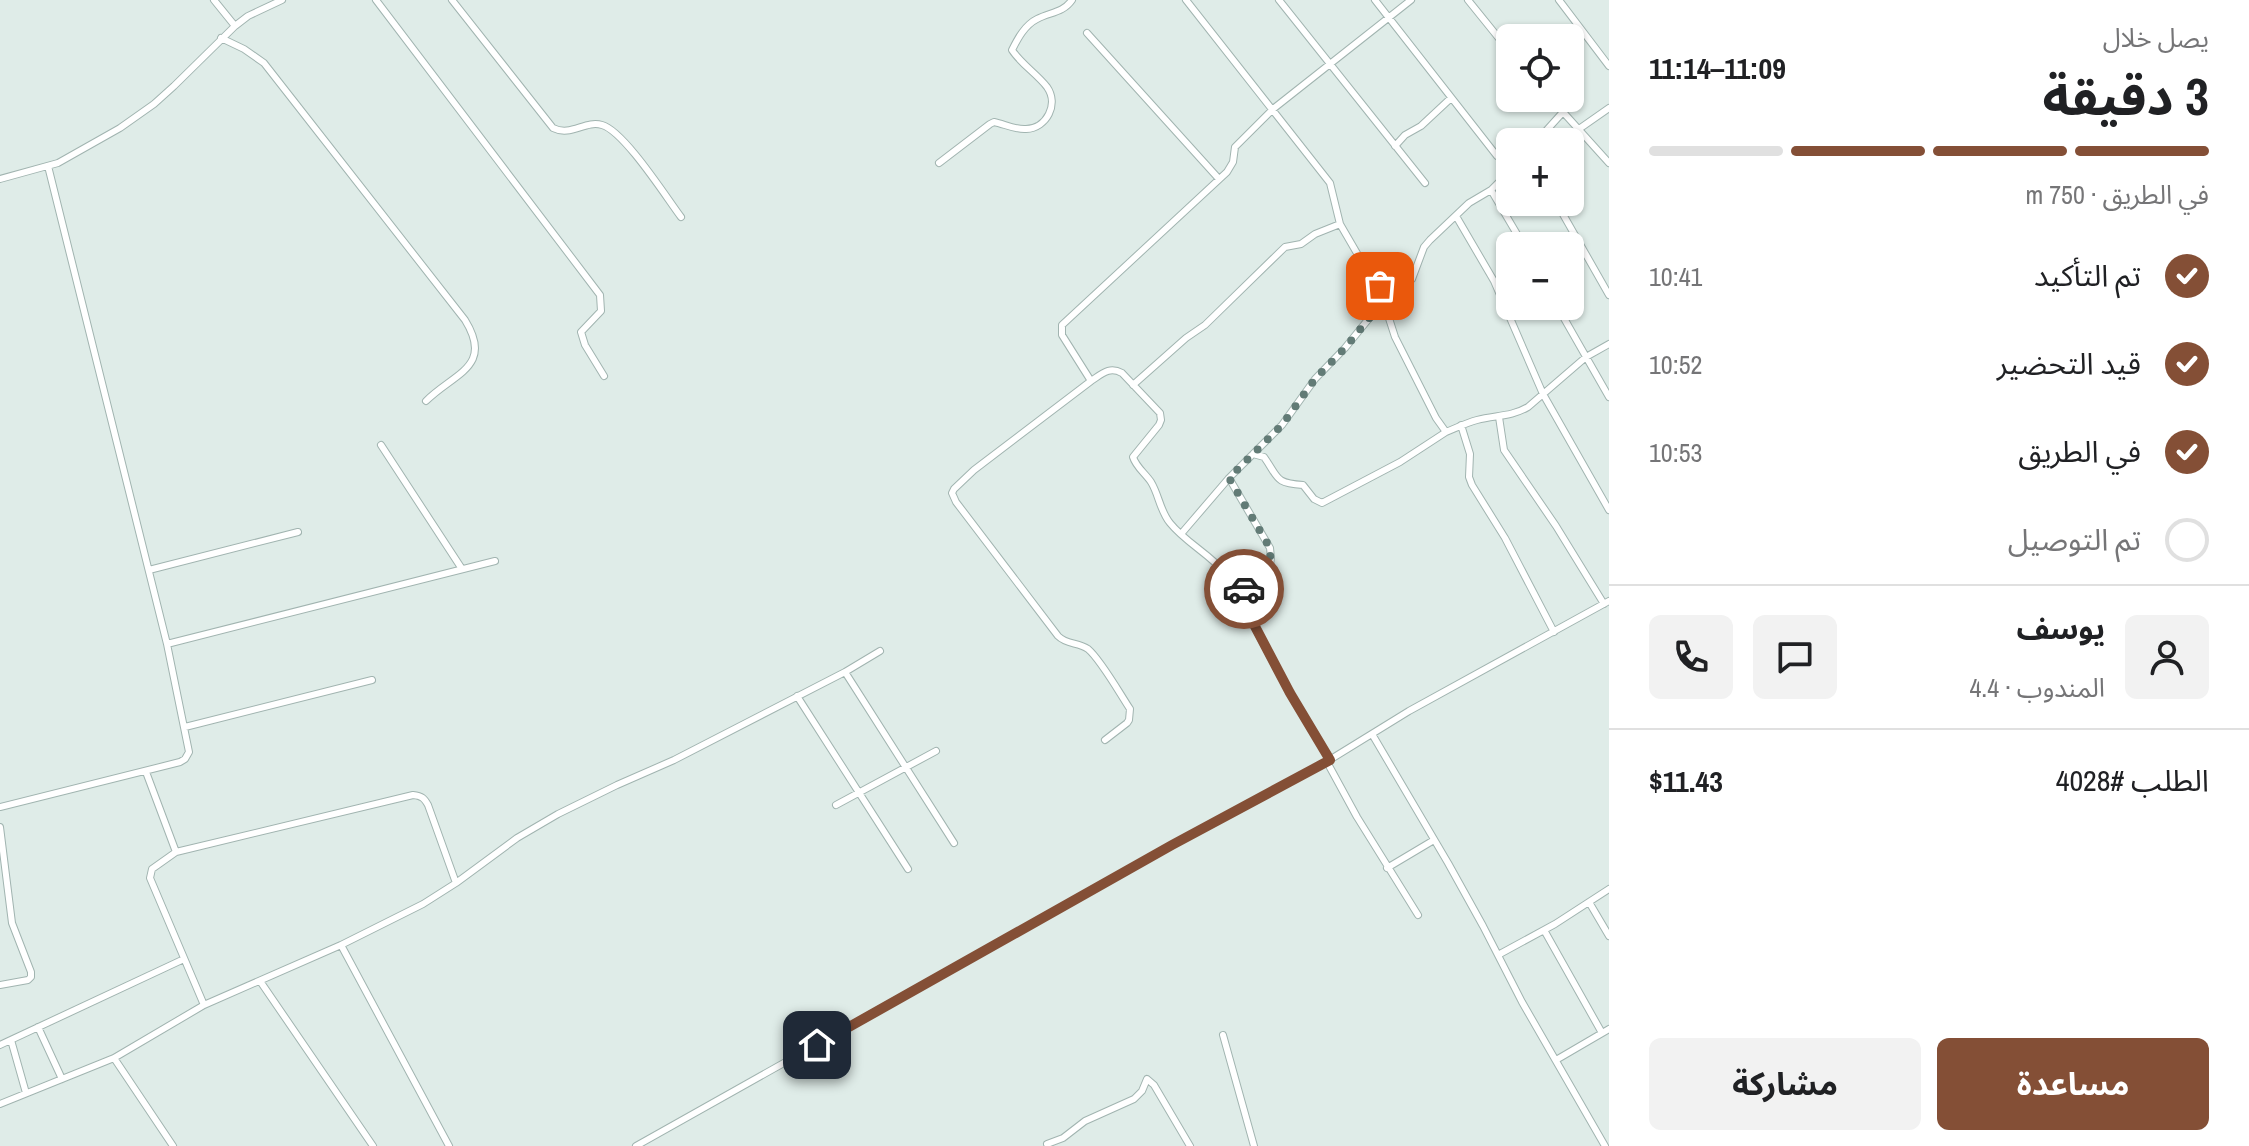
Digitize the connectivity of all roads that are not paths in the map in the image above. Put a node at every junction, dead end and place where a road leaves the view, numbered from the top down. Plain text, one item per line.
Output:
1 (214, 0) edge
2 (282, 0) edge
3 (376, 0) edge
4 (452, 0) edge
5 (1072, 0) edge
6 (1186, 0) edge
7 (1279, 0) edge
8 (1375, 0) edge
9 (1411, 0) edge
10 (1468, 0) edge
11 (1559, 0) edge
12 (1388, 17) junction
13 (235, 26) junction
14 (1087, 33) dead end
15 (1496, 35) edge
16 (221, 38) junction
17 (1329, 63) junction
18 (1609, 66) edge
19 (1451, 98) junction
20 (1609, 108) edge
21 (1273, 109) junction
22 (1563, 112) joint
23 (1549, 128) edge
24 (1578, 128) edge
25 (1580, 128) edge
26 (1584, 135) edge
27 (1395, 146) junction
28 (1496, 155) edge
29 (939, 163) dead end
30 (1609, 163) edge
31 (48, 166) junction
32 (0, 179) edge
33 (1219, 179) junction
34 (1425, 183) dead end
35 (1496, 185) edge
36 (1491, 190) junction
37 (1456, 216) junction
38 (1564, 216) edge
39 (681, 217) dead end
40 (1340, 224) junction
41 (1516, 232) edge
42 (1609, 295) edge
43 (1384, 300) junction
44 (1565, 320) edge
45 (1609, 344) edge
46 (1586, 357) junction
47 (604, 376) dead end
48 (1091, 381) junction
49 (1133, 385) junction
50 (1543, 394) junction
51 (1609, 397) edge
52 (426, 401) dead end
53 (1499, 417) junction
54 (1461, 425) junction
55 (1446, 432) junction
56 (381, 445) dead end
57 (1253, 454) junction
58 (1229, 478) junction
59 (1609, 510) edge
60 (298, 532) dead end
61 (1181, 534) junction
62 (495, 561) dead end
63 (462, 569) junction
64 (149, 570) junction
65 (1238, 594) junction
66 (1606, 602) edge
67 (1554, 632) junction
68 (167, 644) junction
69 (880, 651) dead end
70 (845, 672) junction
71 (372, 680) dead end
72 (797, 696) junction
73 (185, 727) junction
74 (1372, 734) junction
75 (1105, 740) dead end
76 (936, 751) dead end
77 (1328, 761) junction
78 (906, 767) junction
79 (146, 772) junction
80 (859, 793) junction
81 (836, 805) dead end
82 (0, 807) edge
83 (0, 827) edge
84 (1434, 840) junction
85 (954, 843) dead end
86 (176, 852) junction
87 (1387, 868) junction
88 (908, 869) dead end
89 (456, 883) junction
90 (1609, 889) edge
91 (1589, 902) junction
92 (1418, 915) dead end
93 (1544, 930) junction
94 (1609, 936) edge
95 (341, 945) junction
96 (1498, 955) junction
97 (184, 959) junction
98 (260, 981) junction
99 (0, 985) edge
100 (204, 1005) junction
101 (38, 1027) junction
102 (1606, 1031) edge
103 (1223, 1035) dead end
104 (11, 1040) junction
105 (0, 1045) edge
106 (114, 1058) junction
107 (1556, 1060) junction
108 (62, 1079) junction
109 (26, 1093) junction
110 (0, 1104) edge
111 (1047, 1144) edge
112 (173, 1146) edge
113 (373, 1146) edge
114 (449, 1146) edge
115 (636, 1146) edge
116 (1190, 1146) edge
117 (1254, 1146) edge
118 (1605, 1146) edge

1 - 13 street
2 - 13 street
3 - 47 street
4 - 39 street
5 - 29 street
6 - 21 street
7 - 17 street
8 - 12 street
9 - 12 street
10 - 15 street
11 - 18 street
12 - 17 street
12 - 19 street
13 - 16 street
14 - 33 street
16 - 31 street
16 - 52 street
17 - 21 street
17 - 27 street
19 - 27 street
19 - 28 street
20 - 25 street
21 - 33 street
21 - 40 street
22 - 23 street
22 - 24 street
26 - 30 street
27 - 34 street
31 - 32 street
31 - 64 street
33 - 48 street
35 - 36 street
36 - 37 street
36 - 41 street
37 - 43 street
37 - 50 street
38 - 42 street
40 - 43 street
40 - 49 street
43 - 55 street
43 - 57 street
44 - 46 street
45 - 46 street
46 - 50 street
46 - 51 street
48 - 49 street
48 - 75 street
49 - 61 street
50 - 53 street
50 - 59 street
53 - 54 street
53 - 66 street
54 - 55 street
54 - 67 street
55 - 57 street
56 - 63 street
57 - 58 street
58 - 61 street
58 - 65 street
60 - 64 street
61 - 65 street
62 - 63 street
63 - 68 street
64 - 68 street
65 - 77 street
66 - 67 street
67 - 74 street
68 - 73 street
69 - 70 street
70 - 72 street
70 - 78 street
71 - 73 street
72 - 80 street
72 - 89 street
73 - 79 street
74 - 77 street
74 - 84 street
76 - 78 street
77 - 87 street
77 - 115 street
78 - 80 street
78 - 85 street
79 - 82 street
79 - 86 street
80 - 81 street
80 - 88 street
83 - 99 street
84 - 87 street
84 - 96 street
86 - 89 street
86 - 97 street
87 - 92 street
89 - 95 street
90 - 91 street
91 - 93 street
91 - 94 street
93 - 96 street
93 - 102 street
95 - 98 street
95 - 114 street
96 - 107 street
97 - 100 street
97 - 101 street
98 - 100 street
98 - 113 street
100 - 106 street
101 - 104 street
101 - 108 street
102 - 107 street
103 - 117 street
104 - 105 street
104 - 109 street
106 - 108 street
106 - 112 street
107 - 118 street
108 - 109 street
109 - 110 street
111 - 116 street

